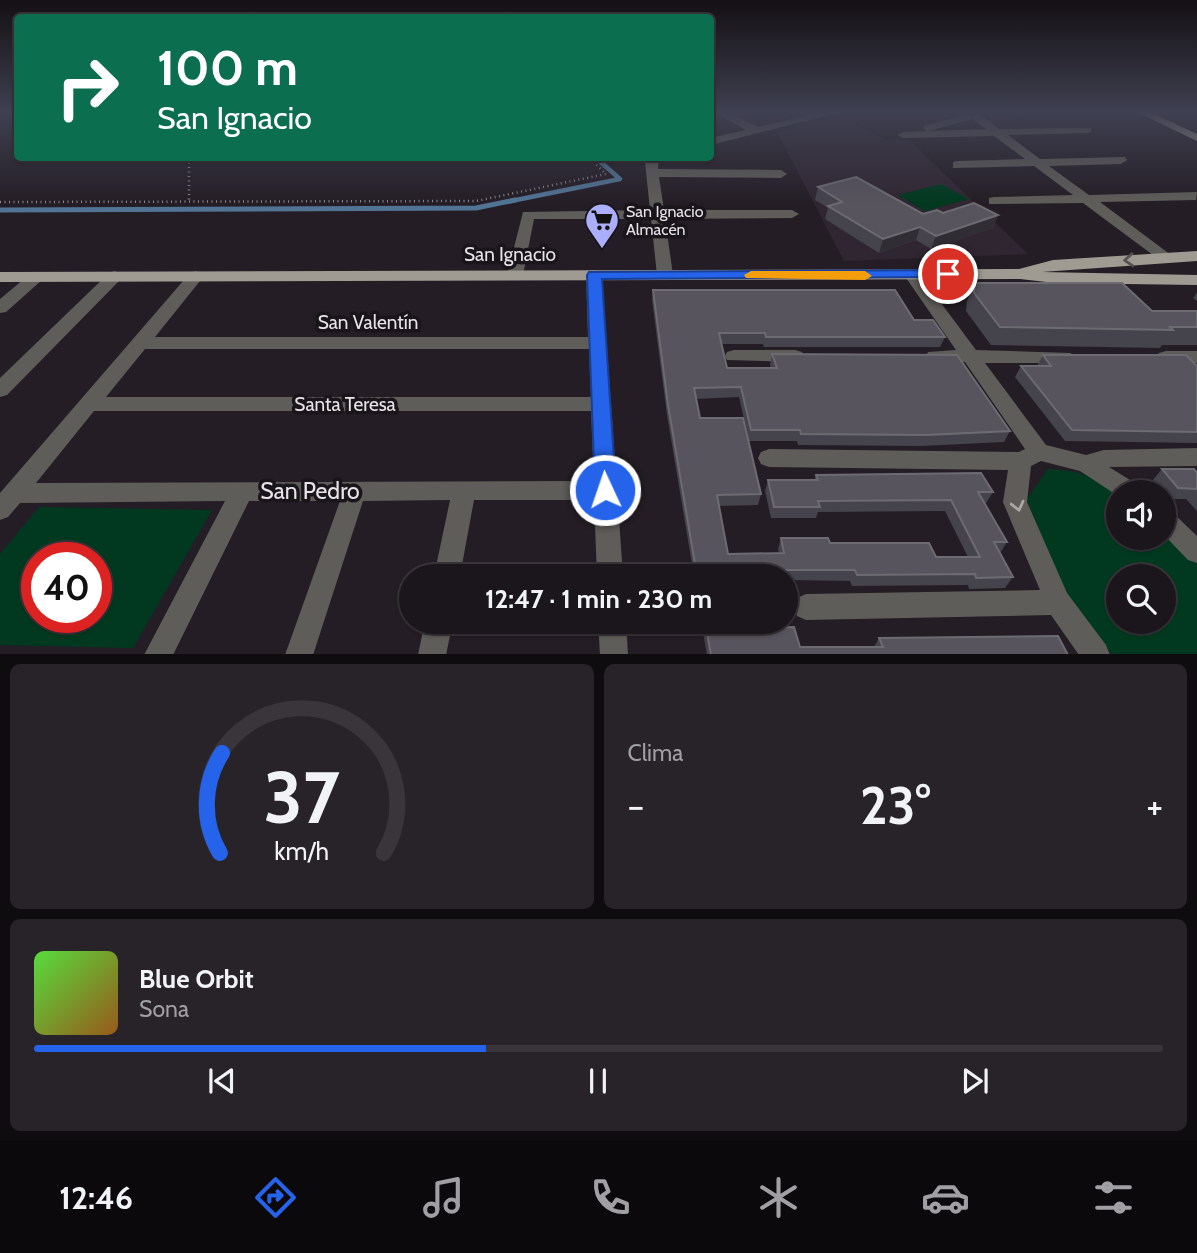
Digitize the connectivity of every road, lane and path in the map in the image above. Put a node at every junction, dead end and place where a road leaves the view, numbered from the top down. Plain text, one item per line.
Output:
1 (1012, 143) edge
2 (1121, 160) dead end
3 (189, 161) edge
4 (592, 161) edge
5 (649, 162) edge
6 (1038, 162) junction
7 (957, 164) dead end
8 (781, 174) dead end
9 (1196, 196) edge
10 (1087, 199) junction
11 (994, 201) dead end
12 (0, 202) edge
13 (190, 202) junction
14 (657, 214) junction
15 (792, 214) dead end
16 (1197, 256) edge
17 (1166, 258) junction
18 (1020, 274) junction
19 (515, 275) junction
20 (594, 275) junction
21 (665, 275) junction
22 (912, 275) junction
23 (115, 276) junction
24 (196, 276) junction
25 (0, 277) edge
26 (37, 277) junction
27 (1197, 280) edge
28 (0, 308) edge
29 (140, 343) junction
30 (597, 343) junction
31 (734, 356) dead end
32 (817, 356) edge
33 (915, 356) edge
34 (971, 356) junction
35 (1077, 357) edge
36 (1144, 357) edge
37 (1197, 357) edge
38 (0, 390) edge
39 (89, 404) junction
40 (601, 404) junction
41 (1031, 456) junction
42 (1197, 457) edge
43 (769, 458) dead end
44 (1086, 464) junction
45 (1111, 480) edge
46 (605, 490) junction
47 (355, 491) junction
48 (464, 491) junction
49 (242, 492) junction
50 (7, 501) edge
51 (1176, 531) edge
52 (1197, 552) edge
53 (449, 564) edge
54 (609, 564) edge
55 (1058, 602) junction
56 (806, 607) dead end
57 (436, 634) edge
58 (613, 634) edge
59 (158, 654) edge
60 (299, 654) edge
61 (432, 654) edge
62 (614, 654) edge
63 (1096, 654) edge

1 - 6 street
2 - 6 street
3 - 13 path
4 - 13 path
5 - 8 street
5 - 14 street
6 - 7 street
6 - 10 street
9 - 10 street
10 - 11 street
10 - 17 street
12 - 13 path
14 - 15 street
14 - 19 street
14 - 21 street
16 - 17 main road
17 -> 18 main road
18 - 22 main road, San Ignacio
18 - 27 main road
19 - 20 main road, San Ignacio
19 - 24 main road, San Ignacio
20 - 21 main road, San Ignacio
20 - 30 street
21 - 22 main road, San Ignacio
22 - 34 street
23 - 24 main road, San Ignacio
23 - 26 main road, San Ignacio
23 - 38 street
24 - 29 street
25 - 26 main road, San Ignacio
26 - 28 street
29 - 30 street, San Valentín
29 - 39 street
30 - 40 street
31 - 32 street
33 - 34 street
34 - 35 street
34 - 41 street
36 - 37 street
39 - 40 street, Santa Teresa
39 - 50 street
40 - 46 street
41 - 43 street
41 - 44 street
41 -> 55 street
42 - 44 street
44 - 45 street
46 - 48 street, San Pedro
46 - 54 street
47 - 48 street, San Pedro
47 - 49 street, San Pedro
47 - 60 street
48 - 53 street
49 - 50 street, San Pedro
49 - 59 street
51 - 52 street
55 - 56 street
55 - 63 street
57 - 61 street
58 - 62 street

